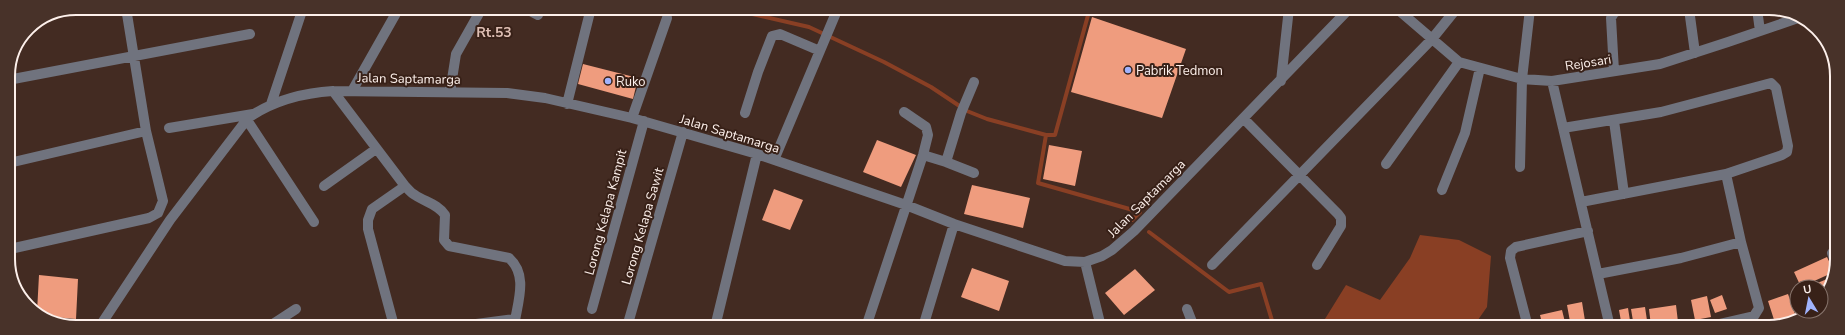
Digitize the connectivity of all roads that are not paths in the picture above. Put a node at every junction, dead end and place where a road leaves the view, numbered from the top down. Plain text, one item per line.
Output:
1 (127, 15) edge
2 (301, 15) edge
3 (395, 15) edge
4 (478, 15) edge
5 (589, 15) edge
6 (835, 15) edge
7 (1289, 15) edge
8 (1343, 15) edge
9 (1404, 15) edge
10 (1451, 15) edge
11 (1529, 15) edge
12 (1613, 15) edge
13 (1690, 15) edge
14 (1758, 15) edge
15 (667, 18) dead end
16 (1793, 20) edge
17 (1760, 31) junction
18 (250, 34) dead end
19 (1432, 39) junction
20 (822, 46) junction
21 (1695, 53) junction
22 (133, 56) junction
23 (1459, 62) junction
24 (1480, 68) junction
25 (1614, 71) junction
26 (15, 79) edge
27 (1522, 79) junction
28 (1281, 81) junction
29 (974, 82) dead end
30 (1552, 82) junction
31 (333, 91) junction
32 (352, 91) junction
33 (450, 92) junction
34 (271, 104) junction
35 (567, 104) junction
36 (904, 112) dead end
37 (745, 113) dead end
38 (250, 117) junction
39 (632, 118) junction
40 (1244, 119) junction
41 (644, 121) junction
42 (1614, 121) junction
43 (169, 128) dead end
44 (1563, 128) junction
45 (146, 131) junction
46 (683, 132) junction
47 (376, 149) junction
48 (757, 154) junction
49 (923, 155) junction
50 (774, 160) junction
51 (946, 162) junction
52 (15, 163) edge
53 (1386, 164) dead end
54 (1520, 167) dead end
55 (974, 173) dead end
56 (1726, 174) junction
57 (1300, 175) junction
58 (324, 186) dead end
59 (405, 186) junction
60 (1442, 190) dead end
61 (1624, 194) junction
62 (1581, 202) junction
63 (906, 205) junction
64 (314, 222) dead end
65 (954, 224) junction
66 (1588, 231) junction
67 (1741, 242) junction
68 (15, 248) edge
69 (1085, 262) junction
70 (1212, 265) dead end
71 (1317, 265) dead end
72 (1598, 274) junction
73 (296, 309) dead end
74 (592, 309) dead end
75 (1187, 309) dead end
76 (104, 320) edge
77 (279, 320) edge
78 (392, 320) edge
79 (515, 320) edge
80 (629, 320) edge
81 (717, 320) edge
82 (868, 320) edge
83 (925, 320) edge
84 (1099, 320) edge
85 (1191, 320) edge
86 (1526, 320) edge
87 (1608, 320) edge
88 (1737, 320) edge

1 - 22 street
2 - 34 street
3 - 32 street
4 - 33 street
5 - 35 street
6 - 20 street
7 - 28 street
8 - 28 street, Jalan Saptamarga
9 - 19 street, Rejosari
10 - 19 street
11 - 27 street
12 - 25 street
13 - 21 street
14 - 17 street
15 - 39 street
16 - 17 street, Rejosari
17 - 21 street, Rejosari
18 - 22 street
19 - 23 street, Rejosari
19 - 57 street
20 - 37 street
20 - 50 street
21 - 25 street, Rejosari
22 - 26 street
22 - 45 street
23 - 24 street, Rejosari
23 - 53 street
24 - 27 street, Rejosari
24 - 60 street
25 - 30 street, Rejosari
27 - 30 street, Rejosari
27 - 54 street
28 - 40 street, Jalan Saptamarga
29 - 51 street
30 - 44 street
31 - 32 street, Jalan Saptamarga
31 - 34 street, Jalan Saptamarga
31 - 47 street
32 - 33 street, Jalan Saptamarga
33 - 35 street, Jalan Saptamarga
34 - 38 street, Jalan Saptamarga
35 - 39 street, Jalan Saptamarga
36 - 49 street
38 - 43 street
38 - 64 street
38 - 76 street, Jalan Saptamarga
39 - 41 street, Jalan Saptamarga
40 - 57 street
40 - 69 street, Jalan Saptamarga
41 - 46 street, Jalan Saptamarga
41 - 74 street, Lorong Kelapa Kampit
42 - 44 street
42 - 56 street
42 - 61 street
44 - 62 street
45 - 52 street
45 - 68 street
46 - 48 street, Jalan Saptamarga
46 - 80 street, Lorong Kelapa Sawit
47 - 58 street
47 - 59 street
48 - 50 street, Jalan Saptamarga
48 - 81 street
49 - 51 street
49 - 63 street
50 - 63 street, Jalan Saptamarga
51 - 55 street
56 - 61 street
56 - 67 street
57 - 70 street
57 - 71 street
59 - 78 street
59 - 79 street
61 - 62 street
62 - 66 street
63 - 65 street, Jalan Saptamarga
63 - 82 street
65 - 69 street, Jalan Saptamarga
65 - 83 street
66 - 72 street
66 - 86 street
67 - 72 street
67 - 88 street
69 - 84 street
72 - 87 street
73 - 77 street
75 - 85 street

